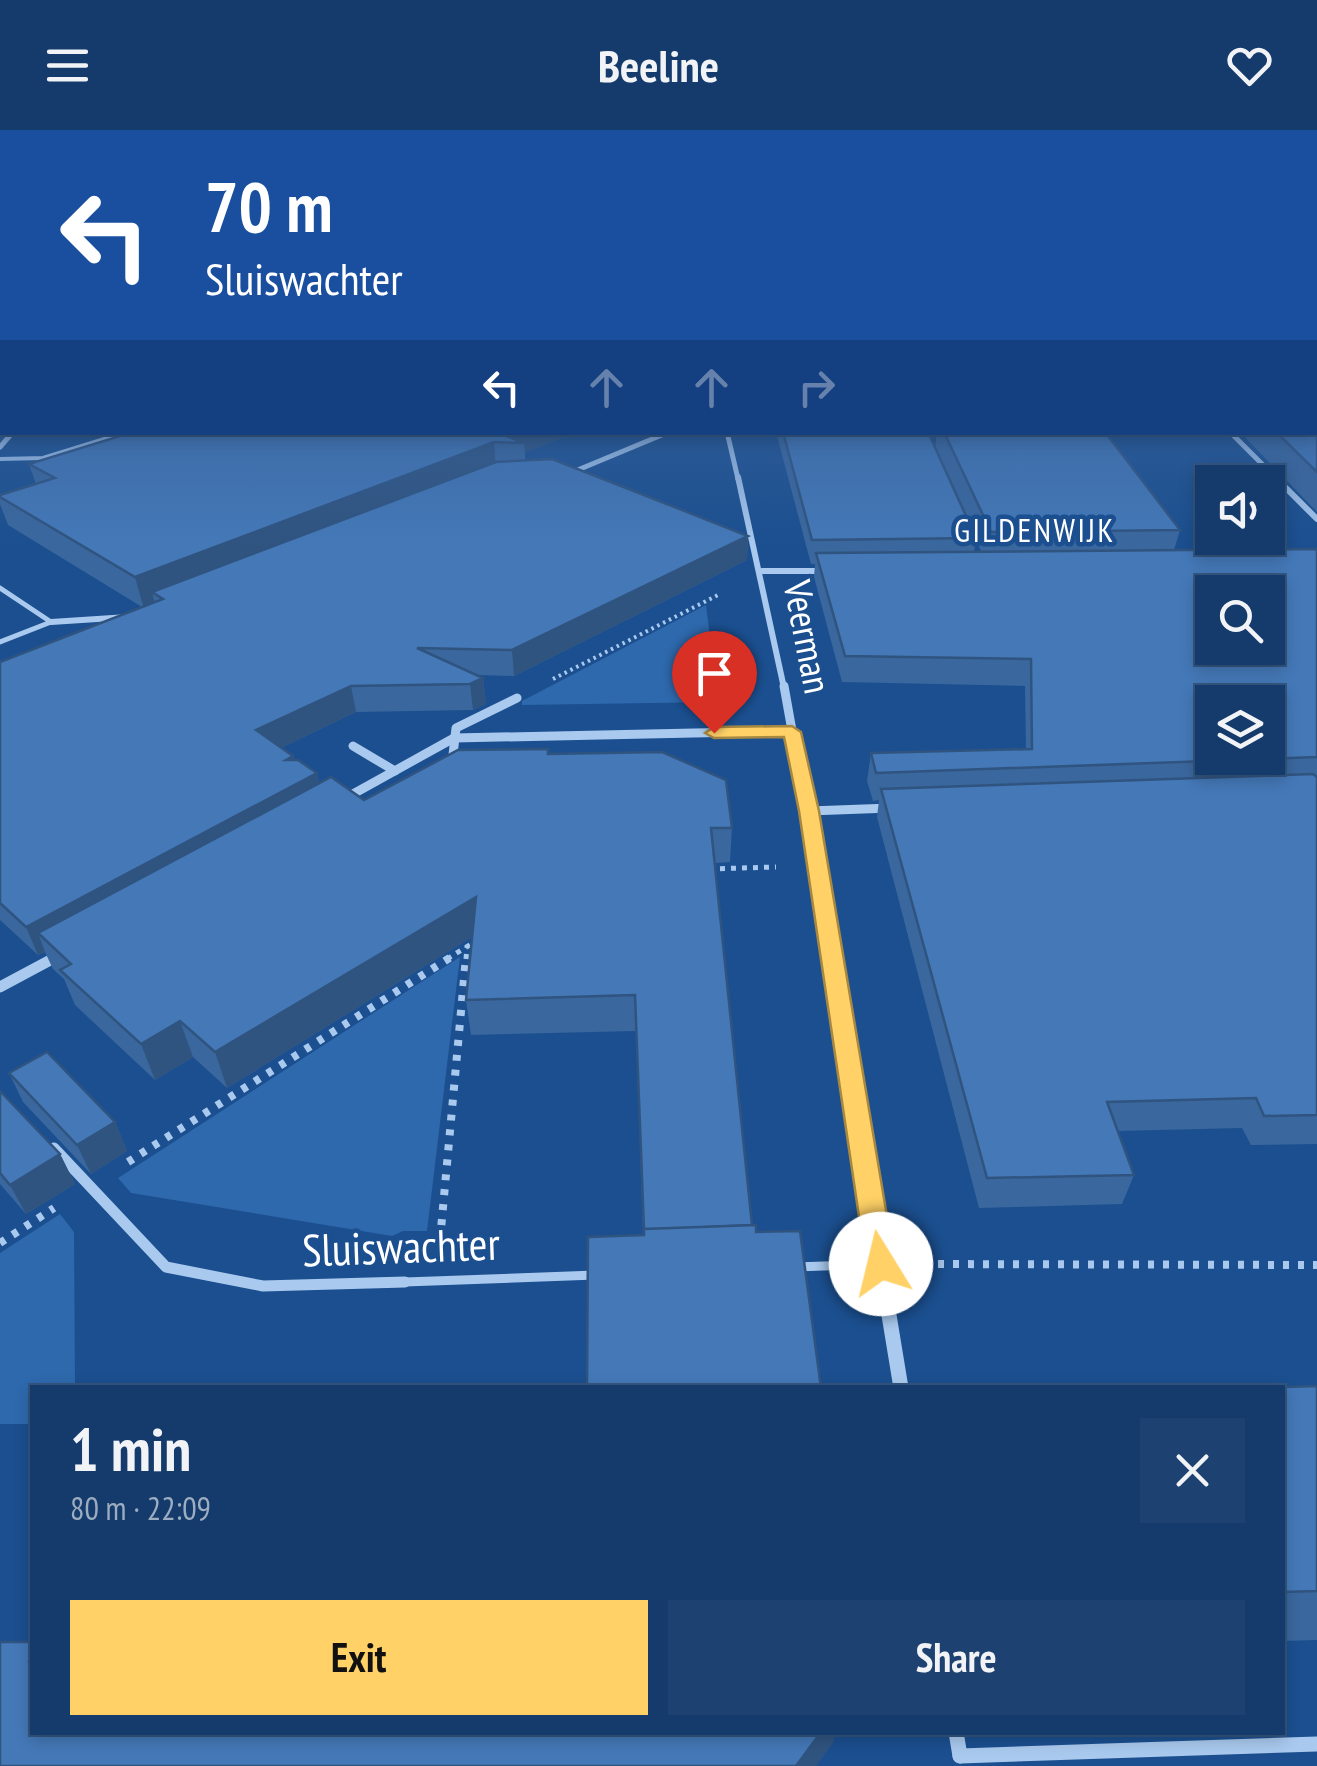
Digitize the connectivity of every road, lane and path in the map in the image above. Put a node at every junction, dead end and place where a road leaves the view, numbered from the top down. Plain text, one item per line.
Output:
1 (117, 435) edge
2 (662, 435) edge
3 (728, 435) edge
4 (1233, 435) edge
5 (0, 459) edge
6 (565, 475) edge
7 (1317, 518) edge
8 (842, 570) edge
9 (762, 571) junction
10 (0, 588) edge
11 (144, 616) edge
12 (51, 622) junction
13 (0, 642) edge
14 (517, 698) joint
15 (792, 732) junction
16 (454, 738) junction
17 (352, 746) dead end
18 (453, 755) junction
19 (423, 757) junction
20 (464, 766) edge
21 (395, 771) junction
22 (326, 808) edge
23 (908, 808) edge
24 (809, 811) junction
25 (818, 866) junction
26 (694, 869) edge
27 (484, 936) edge
28 (467, 946) junction
29 (69, 950) edge
30 (0, 987) edge
31 (38, 1132) edge
32 (90, 1186) junction
33 (0, 1242) edge
34 (881, 1264) junction
35 (1317, 1265) edge
36 (784, 1268) edge
37 (610, 1275) edge
38 (405, 1282) joint
39 (436, 1282) junction
40 (900, 1385) edge
41 (956, 1735) edge
42 (1317, 1744) edge
43 (956, 1761) edge

1 - 5 lane
2 - 6 street
3 - 9 street, Veerman
4 - 7 street
8 - 9 street
9 - 14 path
9 - 15 street, Veerman
10 - 12 lane
11 - 12 street
12 - 13 lane
14 - 16 street
15 - 16 street
15 - 24 street, Veerman
16 - 18 street
16 - 19 street
17 - 21 street
18 - 19 street
18 - 20 street
19 - 21 street
21 - 22 street
23 - 24 street
24 - 25 street, Veerman
25 - 26 path
25 - 34 street, Veerman
27 - 28 path
28 - 32 path
28 - 39 path
29 - 30 street
31 - 32 street, Sluiswachter
32 - 33 path
32 - 38 street, Sluiswachter
34 - 35 path
34 - 36 lane
34 - 40 street, Veerman
37 - 39 lane, Sluiswachter
38 - 39 lane, Sluiswachter
41 - 43 street
42 - 43 street

